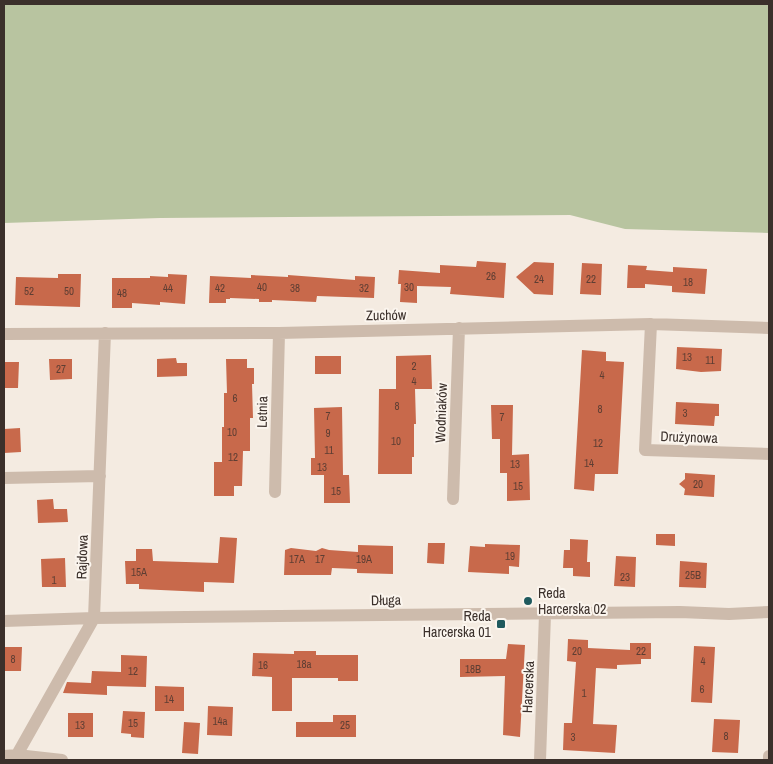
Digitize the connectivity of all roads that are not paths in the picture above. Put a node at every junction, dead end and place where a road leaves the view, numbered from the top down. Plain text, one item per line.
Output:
1 (651, 324) junction
2 (459, 328) junction
3 (769, 328) edge
4 (105, 333) junction
5 (278, 333) junction
6 (4, 334) edge
7 (769, 454) edge
8 (100, 476) junction
9 (4, 478) edge
10 (275, 492) dead end
11 (453, 499) dead end
12 (769, 612) edge
13 (546, 614) junction
14 (94, 618) junction
15 (4, 621) edge
16 (4, 756) edge
17 (769, 756) edge
18 (16, 758) edge
19 (62, 760) edge
20 (540, 760) edge
21 (769, 760) edge

1 - 2 street, Zuchów
1 - 3 street, Zuchów
1 - 7 street, Drużynowa
2 - 5 street, Zuchów
2 - 11 street, Wodniaków
4 - 5 street, Zuchów
4 - 6 street, Zuchów
4 - 8 street, Rajdowa
5 - 10 street, Letnia
8 - 9 street
8 - 14 street, Rajdowa
12 - 13 street, Długa
13 - 14 street, Długa
13 - 20 street, Harcerska
14 - 15 street, Długa
14 - 18 street, Rajdowa
16 - 18 street
17 - 21 street
18 - 19 street

